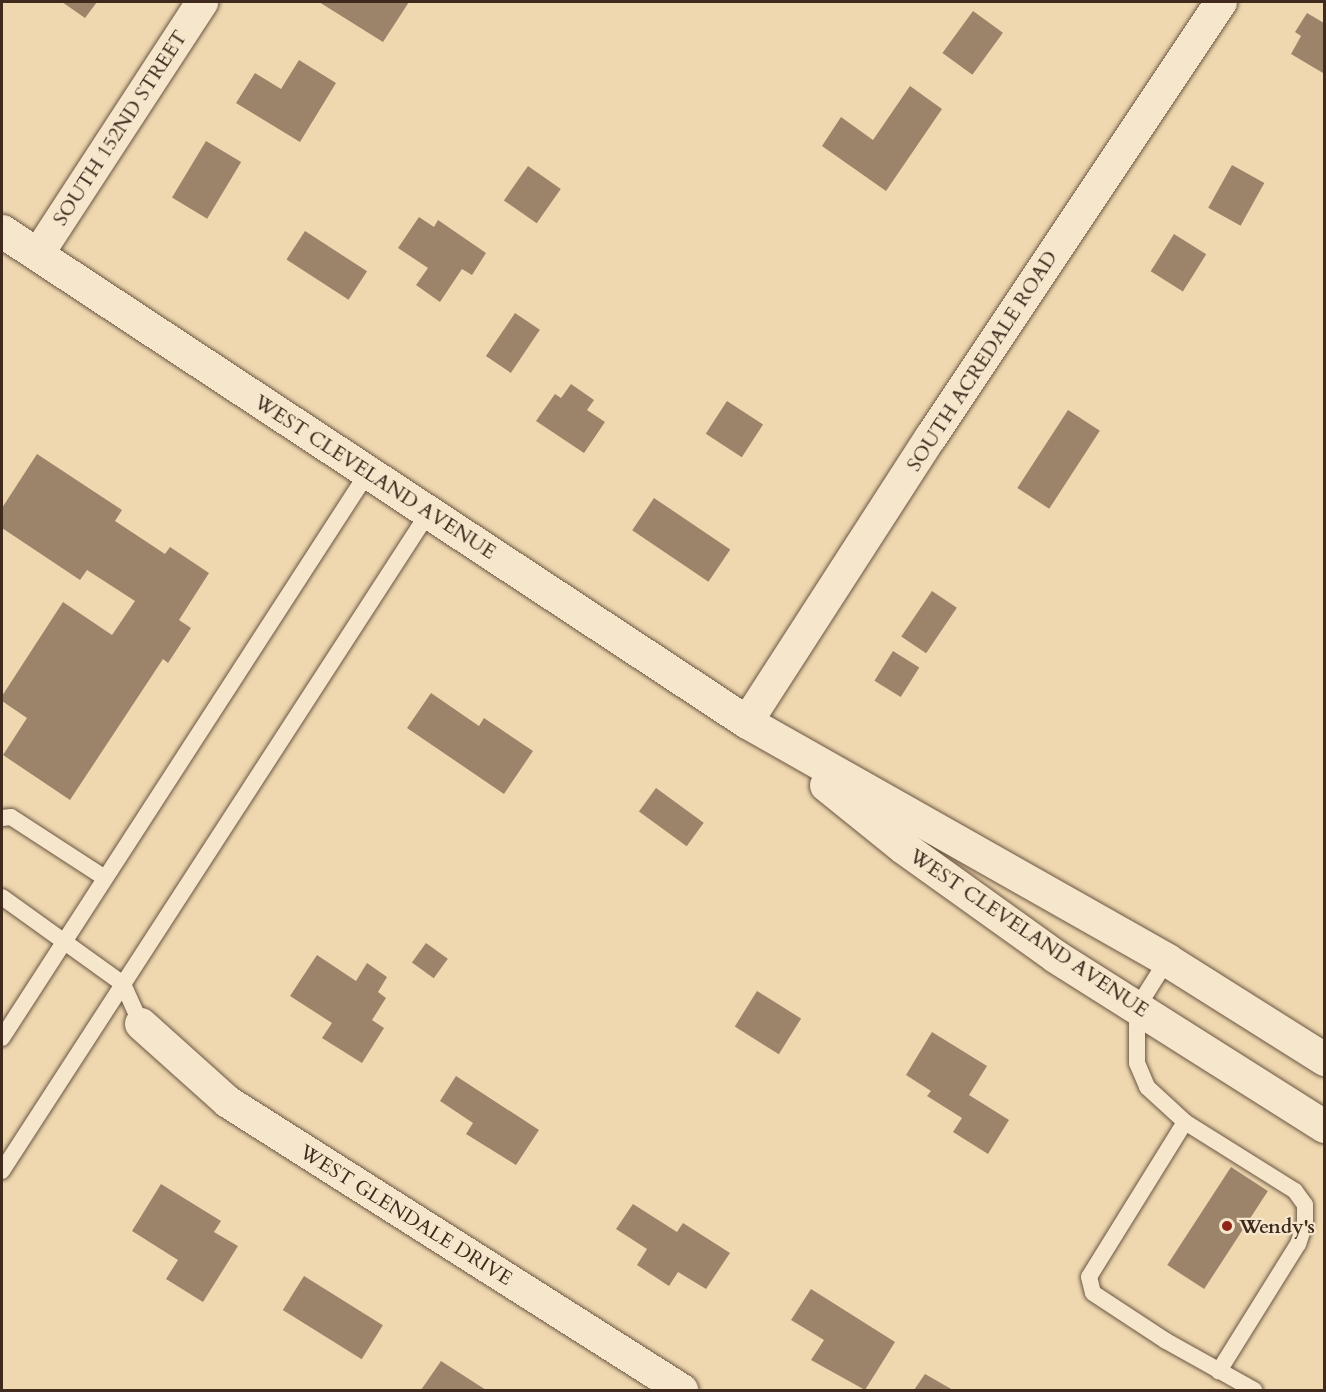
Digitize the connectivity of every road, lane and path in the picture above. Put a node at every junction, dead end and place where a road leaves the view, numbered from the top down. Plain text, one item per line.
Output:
1 (202, 2) edge
2 (1221, 2) edge
3 (2, 231) edge
4 (38, 254) junction
5 (368, 472) junction
6 (429, 512) junction
7 (747, 722) junction
8 (2, 818) edge
9 (105, 878) junction
10 (2, 897) edge
11 (65, 941) junction
12 (1167, 960) junction
13 (123, 984) junction
14 (1137, 1008) junction
15 (141, 1024) joint
16 (2, 1038) edge
17 (1324, 1059) edge
18 (1185, 1122) junction
19 (1324, 1126) edge
20 (2, 1171) edge
21 (1219, 1371) junction
22 (682, 1390) edge
23 (1254, 1390) edge

1 - 4 street, SOUTH 152ND STREET
2 - 7 street, SOUTH ACREDALE ROAD
3 - 4 main road, WEST CLEVELAND AVENUE
4 - 5 main road, WEST CLEVELAND AVENUE
5 - 6 main road, WEST CLEVELAND AVENUE
5 - 9 lane
6 - 7 main road, WEST CLEVELAND AVENUE
6 - 13 lane
7 - 12 main road, WEST CLEVELAND AVENUE
7 - 14 main road, WEST CLEVELAND AVENUE
8 - 9 lane
9 - 11 lane
10 - 11 lane
11 - 13 lane
11 - 16 lane
12 - 14 lane
12 - 17 main road, WEST CLEVELAND AVENUE
13 - 15 lane
13 - 20 lane
14 - 18 lane
14 - 19 main road, WEST CLEVELAND AVENUE
15 - 22 street, WEST GLENDALE DRIVE
18 - 21 lane
18 - 21 lane
21 - 23 lane

